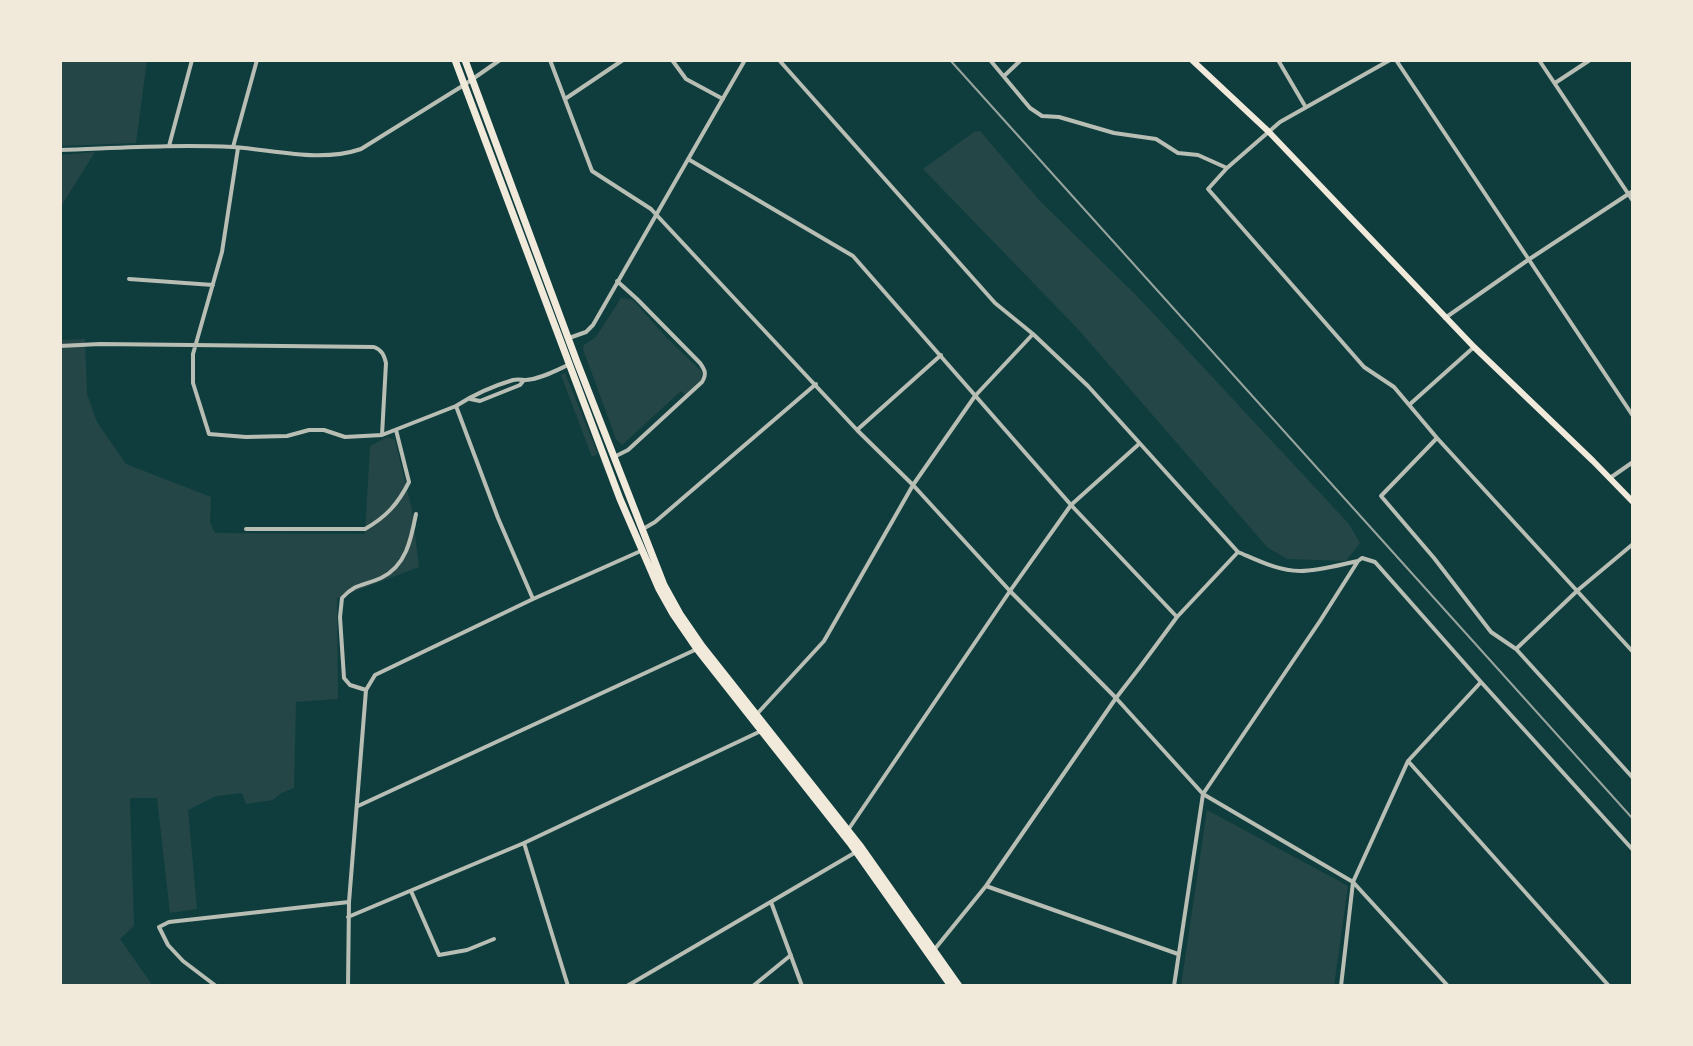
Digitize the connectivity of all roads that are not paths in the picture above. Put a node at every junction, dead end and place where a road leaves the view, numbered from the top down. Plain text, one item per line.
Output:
1 (192, 60) edge
2 (257, 60) edge
3 (455, 60) edge
4 (465, 60) edge
5 (500, 60) edge
6 (550, 60) edge
7 (623, 60) edge
8 (672, 60) edge
9 (745, 60) edge
10 (779, 60) edge
11 (990, 60) edge
12 (1021, 60) edge
13 (1192, 60) edge
14 (1278, 60) edge
15 (1390, 60) edge
16 (1396, 60) edge
17 (1539, 60) edge
18 (1590, 60) edge
19 (1004, 76) junction
20 (472, 79) junction
21 (1554, 83) junction
22 (464, 85) junction
23 (565, 99) junction
24 (723, 99) junction
25 (1305, 107) junction
26 (1269, 132) junction
27 (169, 146) junction
28 (236, 148) junction
29 (60, 150) edge
30 (688, 159) junction
31 (1227, 168) junction
32 (1631, 192) edge
33 (1633, 201) edge
34 (656, 215) junction
35 (1528, 260) junction
36 (129, 279) dead end
37 (617, 281) junction
38 (213, 285) junction
39 (1445, 318) junction
40 (1033, 334) junction
41 (568, 338) junction
42 (560, 341) junction
43 (195, 345) junction
44 (60, 346) edge
45 (1474, 347) junction
46 (941, 355) junction
47 (573, 364) junction
48 (816, 384) junction
49 (975, 396) junction
50 (1409, 405) junction
51 (456, 406) junction
52 (1633, 416) edge
53 (396, 430) junction
54 (857, 430) junction
55 (382, 435) junction
56 (1437, 438) junction
57 (1139, 444) junction
58 (609, 459) junction
59 (1633, 462) edge
60 (1610, 478) junction
61 (913, 485) junction
62 (1633, 502) edge
63 (1071, 505) junction
64 (416, 514) dead end
65 (246, 529) dead end
66 (642, 530) junction
67 (1633, 544) edge
68 (645, 549) junction
69 (1238, 552) junction
70 (1358, 561) junction
71 (1578, 590) junction
72 (1010, 591) junction
73 (533, 599) junction
74 (1177, 617) junction
75 (700, 647) junction
76 (1516, 649) junction
77 (1633, 652) edge
78 (1481, 682) junction
79 (366, 690) junction
80 (1116, 698) junction
81 (754, 717) junction
82 (764, 729) junction
83 (1408, 761) junction
84 (1633, 778) edge
85 (1203, 794) junction
86 (358, 806) junction
87 (845, 832) junction
88 (524, 843) junction
89 (858, 850) junction
90 (1633, 850) edge
91 (1353, 882) junction
92 (986, 886) junction
93 (411, 891) junction
94 (349, 902) junction
95 (771, 902) junction
96 (348, 917) junction
97 (494, 939) dead end
98 (934, 950) junction
99 (1178, 954) junction
100 (791, 955) junction
101 (216, 986) edge
102 (348, 986) edge
103 (568, 986) edge
104 (627, 986) edge
105 (753, 986) edge
106 (802, 986) edge
107 (951, 986) edge
108 (959, 986) edge
109 (1174, 986) edge
110 (1341, 986) edge
111 (1448, 986) edge
112 (1609, 986) edge

1 - 27 street
2 - 28 street
3 - 22 highway
4 - 20 highway
5 - 20 street
6 - 23 street
7 - 23 street
8 - 24 street
9 - 24 street
10 - 40 street
11 - 19 street
12 - 19 street
13 - 26 main road
14 - 25 street
15 - 25 street
16 - 35 street
17 - 21 street
18 - 21 street
19 - 31 street
20 - 22 street
20 - 41 highway
21 - 32 street
22 - 28 street
22 - 42 highway
23 - 34 street
24 - 30 street
25 - 26 street
26 - 31 street
26 - 39 main road
27 - 28 street
27 - 29 street
28 - 38 street
30 - 34 street
30 - 46 street
31 - 50 street
32 - 33 street
32 - 35 street
34 - 37 street
34 - 48 street
35 - 39 street
35 - 52 street
36 - 38 street
37 - 41 street
37 - 58 street
38 - 43 street
39 - 45 main road
40 - 49 street
40 - 57 street
41 - 42 street
41 - 47 highway
42 - 47 highway
43 - 44 street
43 - 55 street
43 - 55 street
45 - 50 street
45 - 60 main road
46 - 49 street
46 - 54 street
47 - 51 street
47 - 58 highway
48 - 54 street
48 - 66 street
49 - 61 street
49 - 63 street
50 - 56 street
51 - 53 street
51 - 73 street
53 - 55 street
53 - 65 street
54 - 61 street
56 - 71 street
56 - 76 street
57 - 63 street
57 - 69 street
58 - 66 highway
58 - 68 highway
59 - 60 street
60 - 62 main road
61 - 72 street
61 - 81 street
63 - 72 street
63 - 74 street
64 - 79 street
66 - 68 highway
67 - 71 street
68 - 73 street
68 - 75 highway
69 - 70 street
69 - 74 street
70 - 78 street
70 - 85 street
71 - 76 street
71 - 77 street
72 - 80 street
72 - 87 street
73 - 79 street
74 - 80 street
75 - 81 highway
75 - 86 street
76 - 84 street
78 - 83 street
78 - 90 street
79 - 86 street
80 - 85 street
80 - 92 street
81 - 82 highway
82 - 87 highway
82 - 88 street
83 - 91 street
83 - 112 street
85 - 91 street
85 - 99 street
86 - 94 street
87 - 89 highway
88 - 93 street
88 - 103 street
89 - 95 street
89 - 98 highway
89 - 107 highway
91 - 110 street
91 - 111 street
92 - 98 street
92 - 99 street
93 - 96 street
93 - 97 street
94 - 96 street
94 - 101 street
95 - 100 street
95 - 104 street
96 - 102 street
98 - 108 highway
99 - 109 street
100 - 105 street
100 - 106 street

